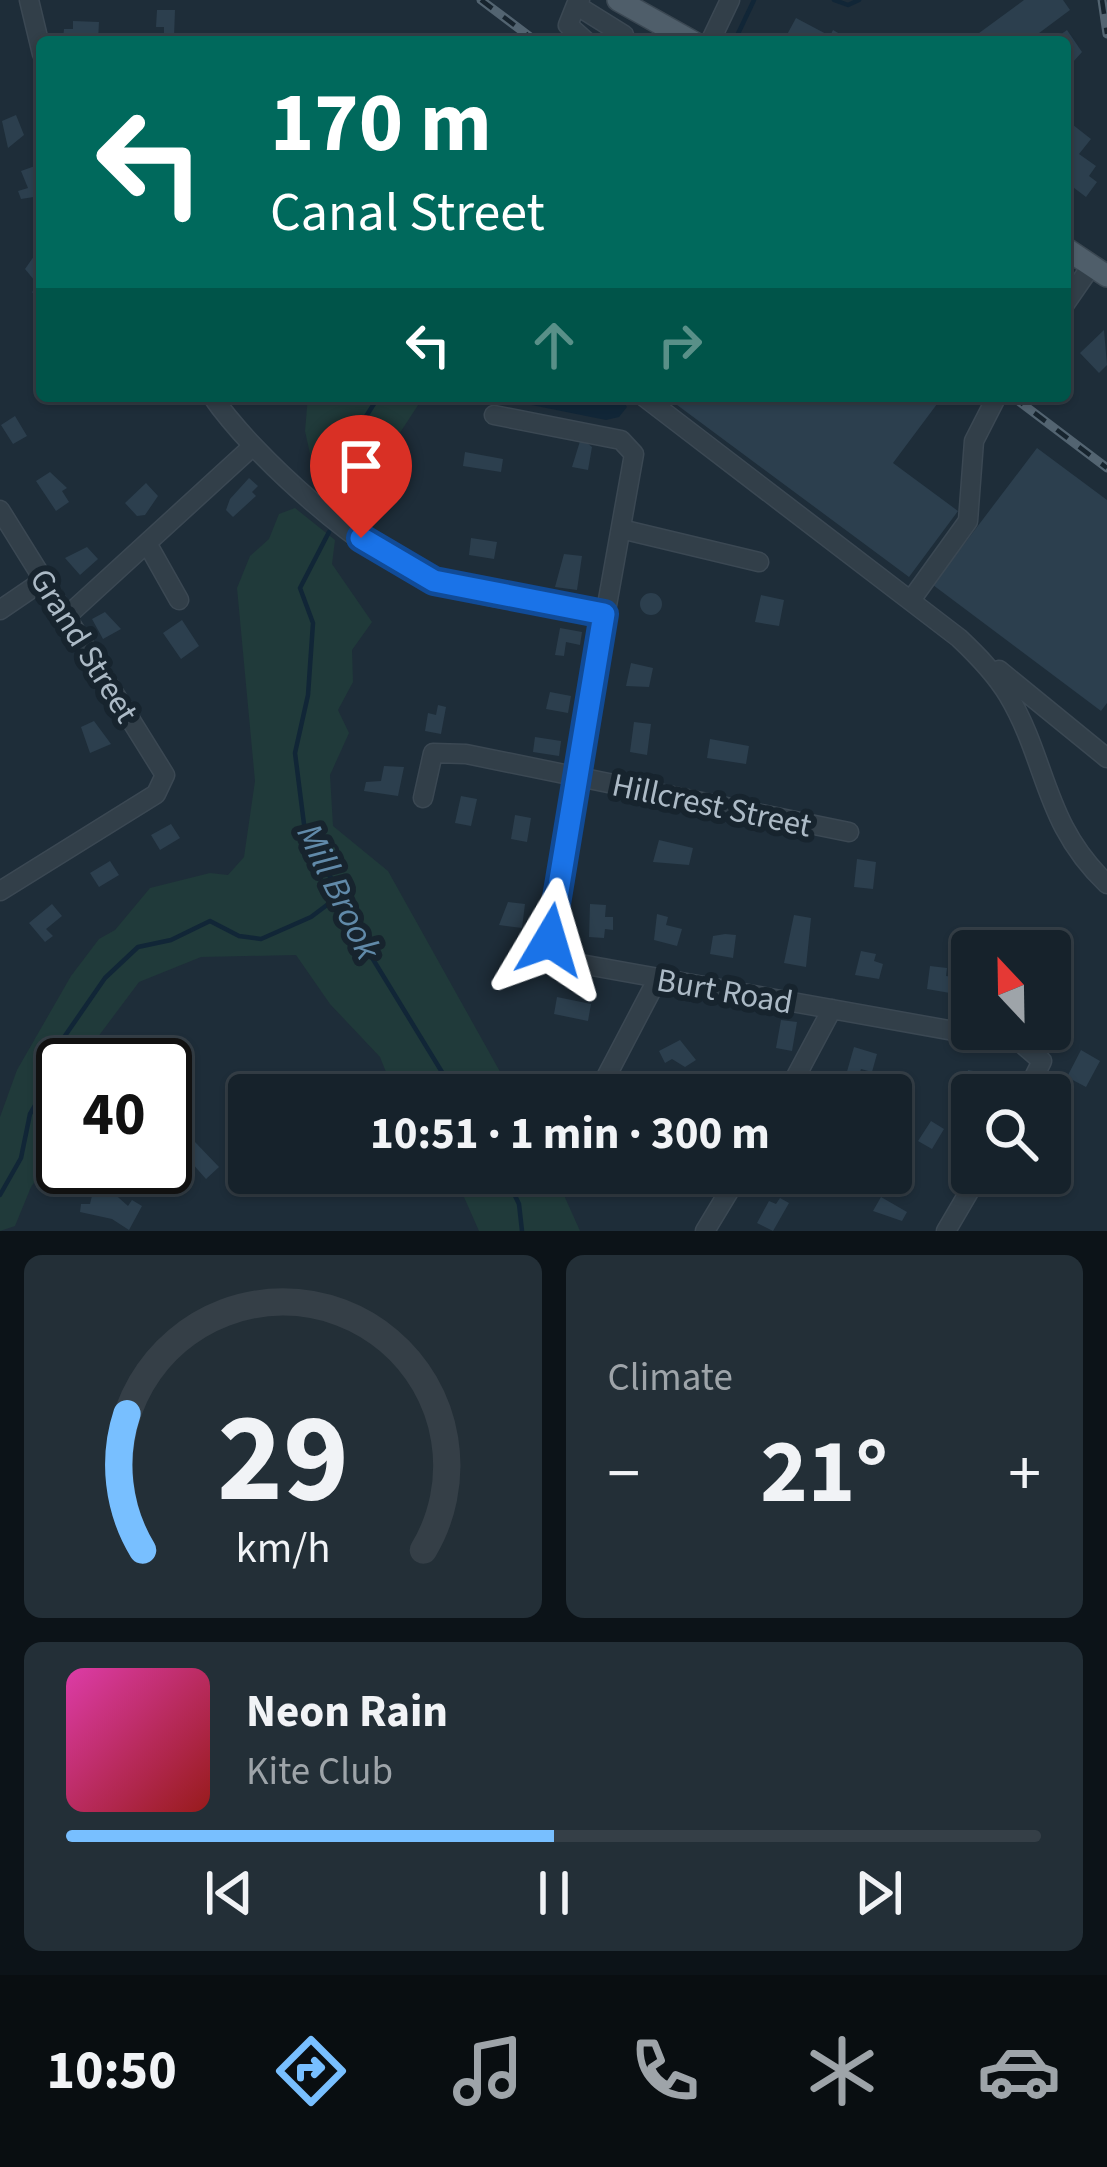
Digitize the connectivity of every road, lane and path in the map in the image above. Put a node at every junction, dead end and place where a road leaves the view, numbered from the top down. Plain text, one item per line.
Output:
1 (29, 0) edge
2 (618, 0) edge
3 (730, 0) edge
4 (578, 2) edge
5 (624, 35) dead end
6 (38, 36) edge
7 (580, 36) edge
8 (667, 36) edge
9 (713, 36) edge
10 (1071, 252) edge
11 (1100, 271) edge
12 (1071, 298) edge
13 (217, 402) edge
14 (651, 402) edge
15 (994, 402) edge
16 (494, 415) dead end
17 (253, 446) junction
18 (0, 510) edge
19 (621, 529) junction
20 (148, 545) junction
21 (759, 562) dead end
22 (44, 580) junction
23 (179, 600) dead end
24 (911, 600) junction
25 (0, 610) edge
26 (604, 614) junction
27 (67, 616) junction
28 (959, 638) junction
29 (1107, 758) edge
30 (578, 776) junction
31 (423, 798) dead end
32 (849, 832) dead end
33 (1107, 884) edge
34 (0, 892) edge
35 (658, 978) junction
36 (832, 1009) junction
37 (608, 1074) edge
38 (797, 1074) edge
39 (1035, 1074) edge
40 (728, 1194) edge
41 (968, 1194) edge
42 (706, 1231) edge
43 (946, 1231) edge

1 - 6 street
2 - 8 main road
3 - 9 street
4 - 5 street
4 - 7 street
10 - 11 main road
11 - 12 street
13 - 17 street
14 - 24 street
15 - 24 street
16 - 19 street, Burt Road
17 - 20 street
17 - 26 street
18 - 22 street, Grand Street
19 - 21 street
19 - 26 street, Burt Road
20 - 23 street
20 - 27 street
22 - 25 street
22 - 27 street, Grand Street
24 - 28 street
26 - 30 street, Burt Road
27 - 34 street, Grand Street
28 - 29 street
28 - 33 street
30 - 31 street, Hillcrest Street
30 - 32 street, Hillcrest Street
30 - 35 street, Burt Road
35 - 36 street, Burt Road
35 - 37 street
36 - 38 street
36 - 39 street, Burt Road
40 - 42 street
41 - 43 street

